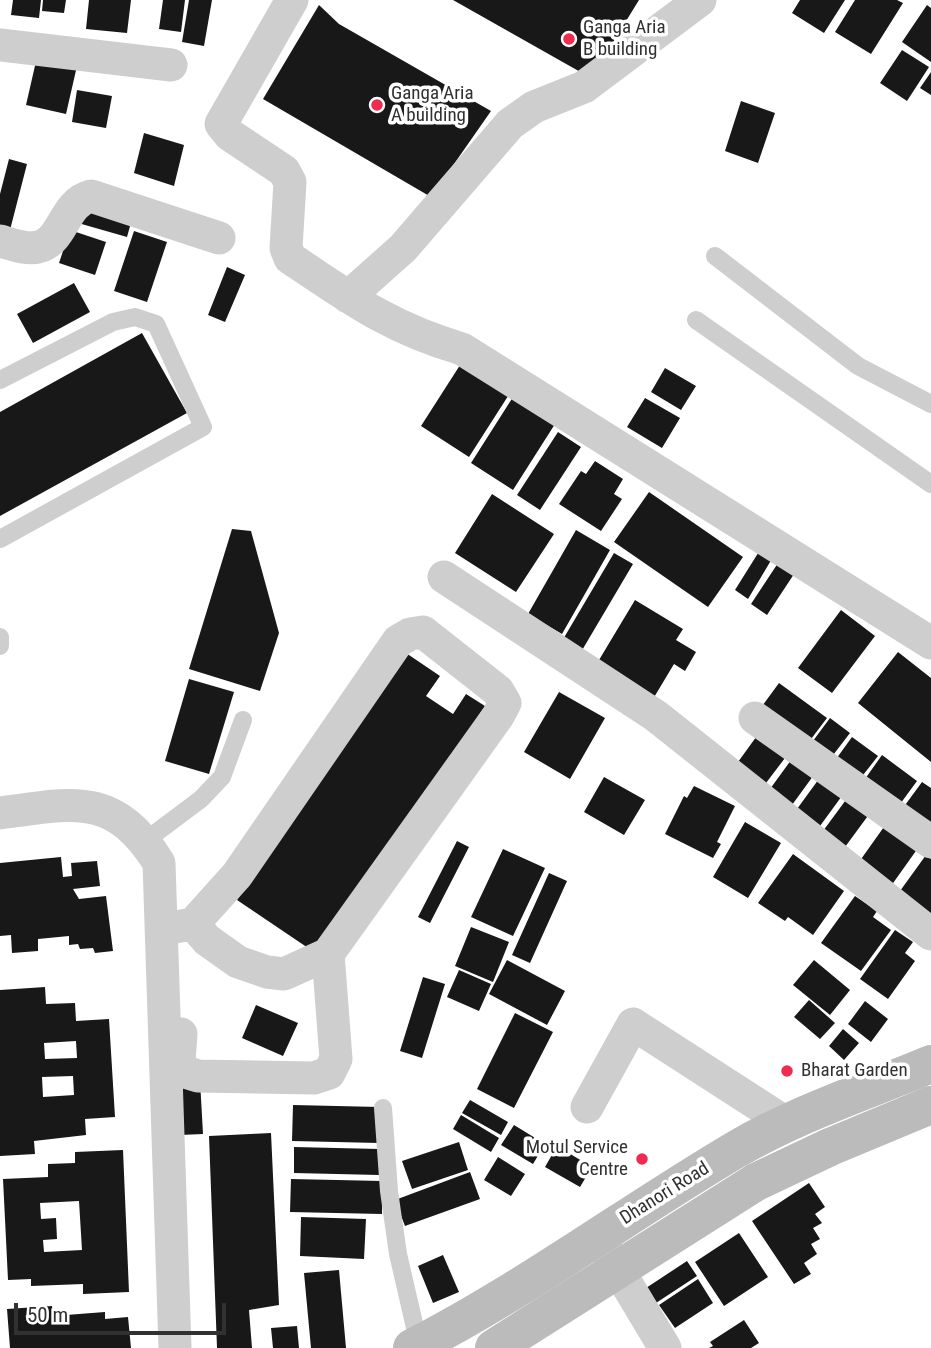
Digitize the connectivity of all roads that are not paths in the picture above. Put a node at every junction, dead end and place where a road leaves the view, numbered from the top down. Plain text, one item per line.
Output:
1 (292, 0) edge
2 (700, 0) edge
3 (0, 45) edge
4 (170, 65) dead end
5 (219, 238) dead end
6 (0, 241) edge
7 (715, 256) dead end
8 (348, 297) junction
9 (696, 320) dead end
10 (0, 380) edge
11 (931, 404) edge
12 (931, 484) edge
13 (0, 540) edge
14 (444, 577) dead end
15 (0, 637) edge
16 (931, 643) edge
17 (0, 646) edge
18 (755, 719) dead end
19 (243, 720) dead end
20 (0, 813) edge
21 (145, 841) junction
22 (931, 842) edge
23 (181, 927) junction
24 (931, 934) edge
25 (328, 954) junction
26 (931, 1064) edge
27 (893, 1080) junction
28 (587, 1107) dead end
29 (383, 1108) dead end
30 (919, 1110) edge
31 (788, 1124) junction
32 (599, 1236) junction
33 (617, 1270) junction
34 (416, 1346) edge
35 (175, 1348) edge
36 (494, 1348) edge
37 (665, 1348) edge

1 - 8 street
2 - 8 street
3 - 4 street
5 - 6 street
7 - 11 lane
8 - 16 street
9 - 12 lane
10 - 13 lane
14 - 24 street
15 - 17 lane
18 - 22 street
19 - 21 lane
20 - 21 street
21 - 23 street
23 - 25 street
23 - 25 street
23 - 25 street
23 - 35 street
26 - 27 main road, Dhanori Road
27 - 30 main road
27 - 31 main road, Dhanori Road
28 - 31 street
29 - 34 lane
30 - 33 main road, Dhanori Road
31 - 32 main road, Dhanori Road
32 - 33 street
32 - 34 main road, Dhanori Road
33 - 36 main road, Dhanori Road
33 - 37 street

